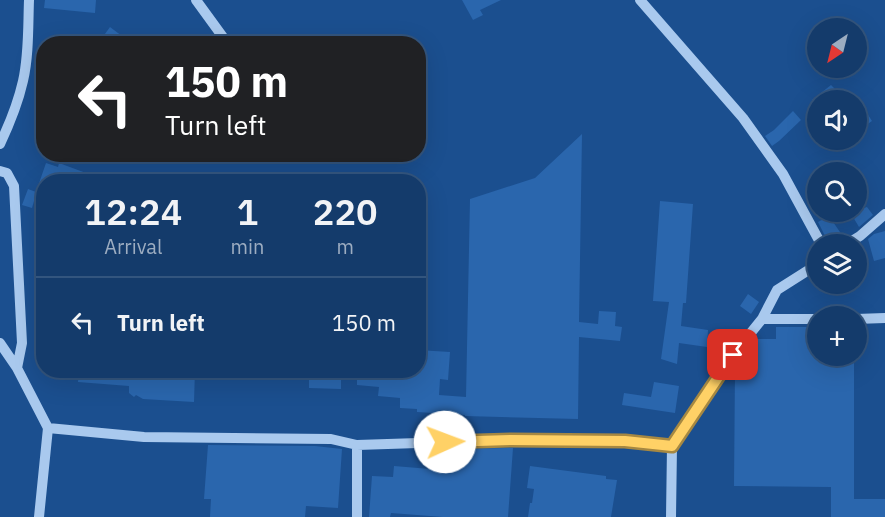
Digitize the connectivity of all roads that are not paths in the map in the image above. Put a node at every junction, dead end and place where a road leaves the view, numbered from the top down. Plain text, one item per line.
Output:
1 (29, 0) edge
2 (197, 0) edge
3 (640, 0) edge
4 (222, 36) edge
5 (0, 144) edge
6 (0, 171) edge
7 (885, 214) edge
8 (816, 234) edge
9 (862, 234) edge
10 (807, 271) edge
11 (885, 318) edge
12 (762, 319) junction
13 (807, 319) edge
14 (867, 319) edge
15 (0, 343) edge
16 (17, 368) junction
17 (48, 428) junction
18 (357, 445) junction
19 (672, 446) junction
20 (39, 517) edge
21 (357, 517) edge
22 (671, 517) edge

1 - 5 street
2 - 4 street
3 - 8 street
6 - 16 street
7 - 9 street
10 - 12 street
11 - 14 street
12 - 13 street
12 - 19 street
15 - 16 street
16 - 17 street
17 - 18 street
17 - 20 street
18 - 19 street
18 - 21 street
19 - 22 street

